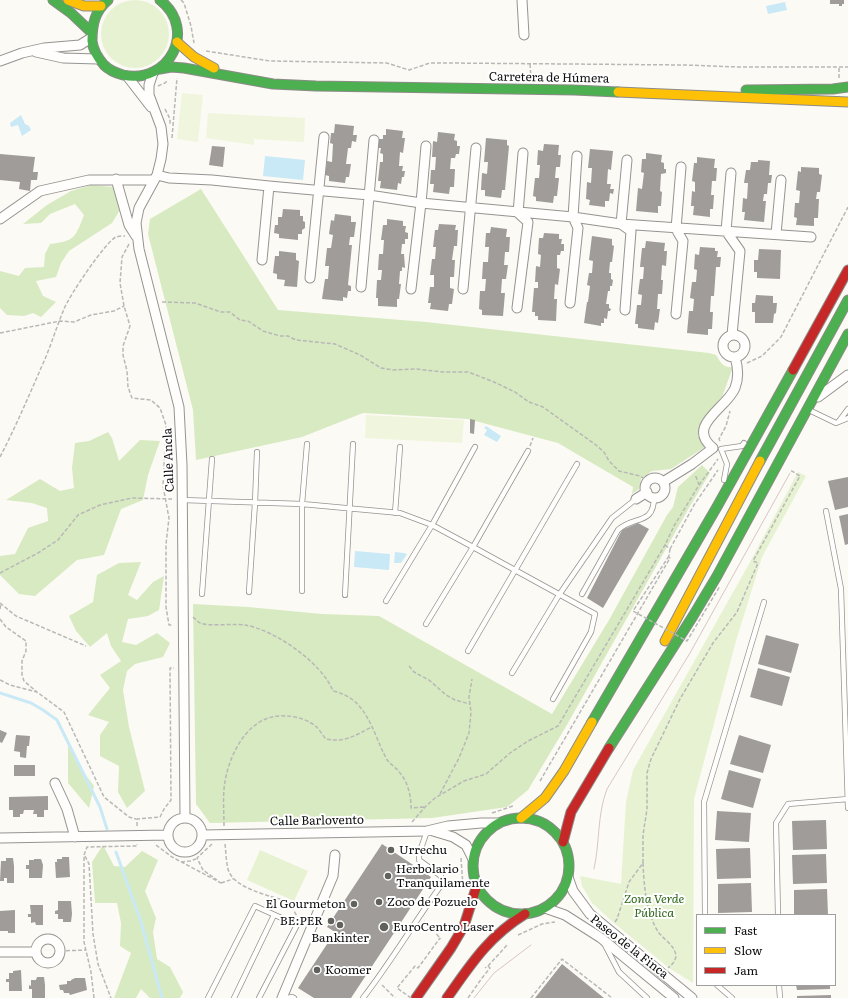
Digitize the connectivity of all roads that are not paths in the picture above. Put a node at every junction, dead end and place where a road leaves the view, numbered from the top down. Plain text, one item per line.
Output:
1 (53, 0) edge
2 (68, 0) edge
3 (160, 0) edge
4 (522, 0) edge
5 (106, 2) edge
6 (92, 35) junction
7 (524, 35) dead end
8 (177, 42) junction
9 (32, 51) junction
10 (98, 59) junction
11 (0, 61) edge
12 (157, 71) junction
13 (127, 76) junction
14 (250, 80) junction
15 (848, 87) edge
16 (574, 90) junction
17 (848, 102) edge
18 (156, 114) junction
19 (324, 136) dead end
20 (374, 140) dead end
21 (426, 146) dead end
22 (476, 148) dead end
23 (523, 153) dead end
24 (577, 156) dead end
25 (627, 160) dead end
26 (682, 167) dead end
27 (732, 173) dead end
28 (156, 177) junction
29 (116, 179) junction
30 (781, 180) dead end
31 (269, 186) junction
32 (319, 190) junction
33 (369, 195) junction
34 (421, 203) junction
35 (470, 208) junction
36 (518, 213) junction
37 (573, 217) junction
38 (0, 219) edge
39 (620, 224) junction
40 (676, 229) junction
41 (726, 231) junction
42 (776, 234) junction
43 (811, 237) dead end
44 (138, 239) junction
45 (262, 260) dead end
46 (848, 270) edge
47 (310, 278) dead end
48 (361, 287) dead end
49 (411, 289) dead end
50 (463, 289) dead end
51 (848, 300) edge
52 (570, 303) dead end
53 (517, 308) dead end
54 (625, 310) dead end
55 (676, 314) dead end
56 (848, 334) edge
57 (732, 335) junction
58 (735, 357) junction
59 (798, 359) junction
60 (848, 375) edge
61 (776, 390) dead end
62 (809, 406) junction
63 (848, 409) edge
64 (848, 418) edge
65 (839, 422) junction
66 (746, 440) dead end
67 (307, 444) dead end
68 (353, 444) dead end
69 (400, 447) dead end
70 (475, 447) dead end
71 (528, 451) dead end
72 (718, 451) junction
73 (257, 452) dead end
74 (212, 459) dead end
75 (577, 464) dead end
76 (664, 482) junction
77 (651, 495) junction
78 (636, 499) joint
79 (182, 500) junction
80 (209, 501) junction
81 (255, 503) junction
82 (302, 504) junction
83 (718, 505) junction
84 (349, 509) junction
85 (826, 511) dead end
86 (395, 512) junction
87 (432, 525) junction
88 (474, 547) junction
89 (515, 570) junction
90 (302, 591) dead end
91 (249, 592) dead end
92 (202, 594) dead end
93 (582, 594) dead end
94 (559, 595) junction
95 (345, 596) dead end
96 (386, 601) dead end
97 (764, 602) dead end
98 (426, 624) dead end
99 (468, 651) dead end
100 (512, 673) dead end
101 (553, 698) dead end
102 (614, 739) junction
103 (55, 784) dead end
104 (848, 799) edge
105 (848, 808) edge
106 (185, 817) junction
107 (521, 818) junction
108 (499, 823) junction
109 (429, 831) junction
110 (168, 835) junction
111 (202, 835) junction
112 (75, 837) junction
113 (0, 838) edge
114 (563, 842) junction
115 (335, 855) dead end
116 (473, 859) junction
117 (568, 877) junction
118 (477, 885) junction
119 (545, 908) junction
120 (525, 914) junction
121 (705, 914) edge
122 (778, 914) edge
123 (274, 915) junction
124 (601, 938) junction
125 (0, 952) edge
126 (35, 952) junction
127 (718, 986) edge
128 (779, 986) edge
129 (208, 998) edge
130 (234, 998) edge
131 (259, 998) edge
132 (282, 998) edge
133 (287, 998) edge
134 (294, 998) edge
135 (363, 998) edge
136 (416, 998) edge
137 (448, 998) edge
138 (647, 998) edge
139 (674, 998) edge
140 (692, 998) edge
141 (732, 998) edge
142 (780, 998) edge

1 - 6 main road
2 - 5 main road
3 - 8 main road
4 - 7 street
5 - 6 main road
6 - 9 street
6 - 10 main road
8 - 12 main road
8 - 14 main road
9 - 10 street
9 - 11 street
10 - 13 main road
12 - 13 main road
12 - 14 main road
12 - 18 street, Calle Ancla
13 - 18 street, Calle Ancla
14 - 16 main road, Carretera de Húmera
15 - 16 main road
16 - 17 main road, Carretera de Húmera
18 - 28 street, Calle Ancla
19 - 32 street
20 - 33 street
21 - 34 street
22 - 35 street
23 - 36 street
24 - 37 street
25 - 39 street
26 - 40 street
27 - 41 street
28 - 29 street
28 - 31 street
28 - 44 street, Calle Ancla
29 - 38 street
29 - 44 street
30 - 42 street
31 - 32 street
31 - 45 street
32 - 33 street
32 - 47 street
33 - 34 street
33 - 48 street
34 - 35 street
34 - 49 street
35 - 36 street
35 - 50 street
36 - 37 street
36 - 53 street
37 - 39 street
37 - 52 street
39 - 40 street
39 - 54 street
40 - 41 street
40 - 55 street
41 - 42 street
41 - 57 street
42 - 43 street
44 - 79 street, Calle Ancla
46 - 59 main road
51 - 102 main road
56 - 62 main road
57 - 58 street
57 - 58 street
58 - 72 street
59 - 61 lane
59 - 83 main road
60 - 62 street
62 - 65 lane
62 - 102 main road
63 - 65 lane
64 - 65 lane
66 - 72 lane
67 - 82 lane
68 - 84 lane
69 - 86 lane
70 - 87 lane
71 - 88 lane
72 - 76 street
72 - 83 lane
73 - 81 lane
74 - 80 lane
75 - 89 lane
76 - 77 street
76 - 77 street
77 - 78 street
77 - 93 lane
78 - 94 lane
79 - 80 lane
79 - 106 street, Calle Ancla
80 - 81 lane
80 - 92 lane
81 - 82 lane
81 - 91 lane
82 - 84 lane
82 - 90 lane
83 - 107 main road
84 - 86 lane
84 - 95 lane
85 - 104 lane
86 - 87 lane
87 - 88 lane
87 - 96 lane
88 - 89 lane
88 - 98 lane
89 - 94 lane
89 - 99 lane
94 - 100 lane
94 - 101 lane
97 - 121 lane
102 - 114 main road
103 - 112 street
104 - 105 lane
104 - 122 lane
106 - 110 street
106 - 111 street
107 - 108 main road
107 - 114 main road
108 - 109 street, Calle Barlovento
108 - 116 main road
109 - 111 street, Calle Barlovento
109 - 116 street, Calle Barlovento
109 - 135 lane
110 - 111 street
110 - 112 street
112 - 113 street
114 - 117 main road
115 - 132 street
116 - 118 main road
117 - 119 main road
117 - 140 street, Paseo de la Finca
118 - 120 main road
118 - 136 main road
119 - 120 main road
119 - 124 street, Paseo de la Finca
120 - 137 main road
123 - 129 lane
123 - 130 lane
123 - 131 lane
124 - 138 lane
124 - 139 street, Paseo de la Finca
125 - 126 street
126 - 126 street
127 - 141 lane
128 - 142 lane
133 - 134 lane

